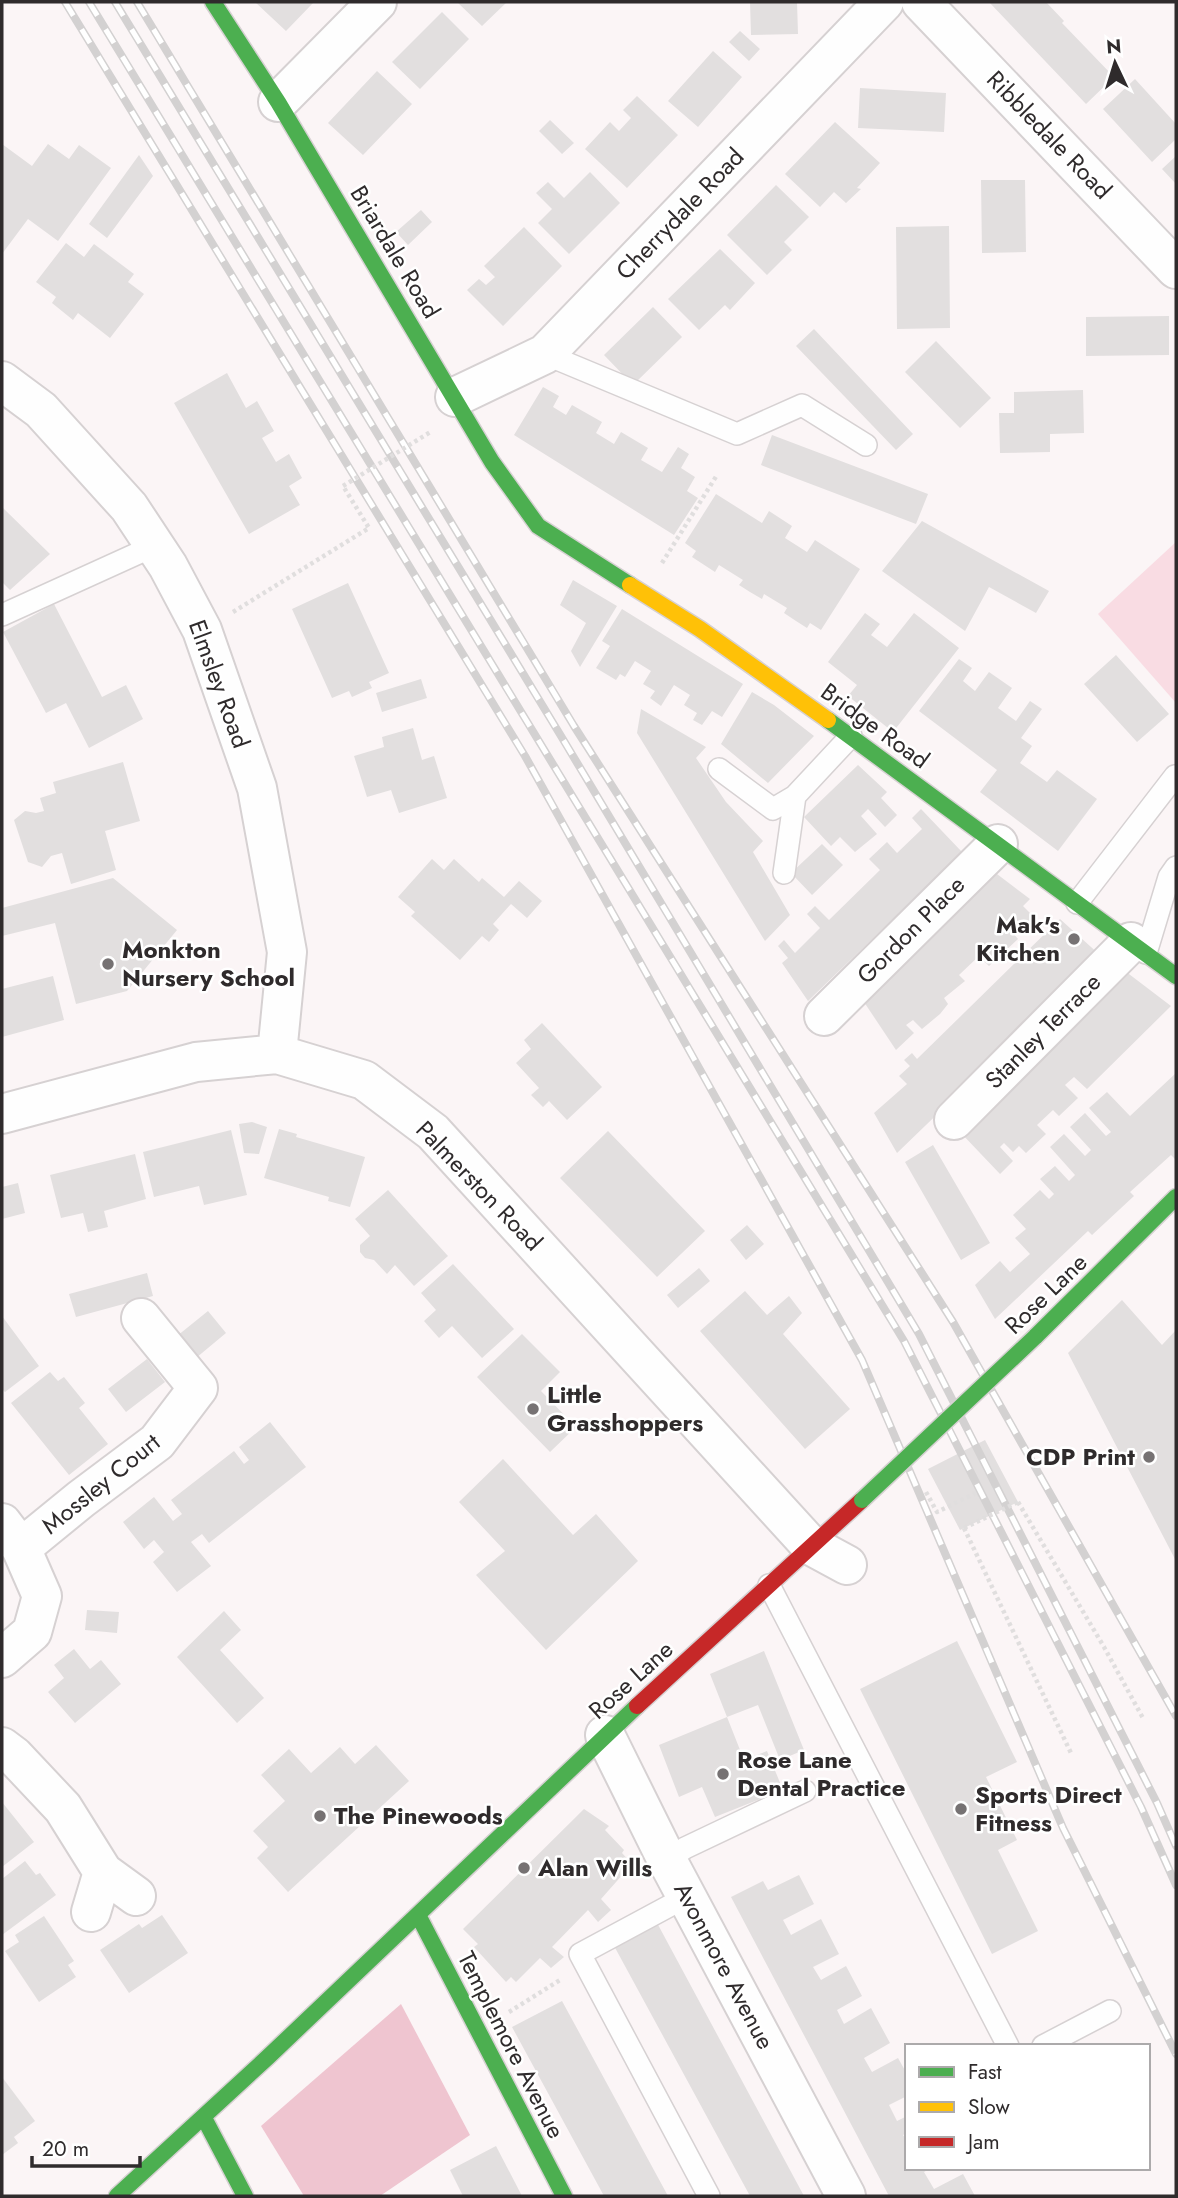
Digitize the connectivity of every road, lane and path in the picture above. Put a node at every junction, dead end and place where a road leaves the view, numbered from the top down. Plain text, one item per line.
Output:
1 (213, 2) edge
2 (377, 2) edge
3 (884, 2) edge
4 (921, 2) edge
5 (278, 102) junction
6 (1176, 269) edge
7 (545, 354) junction
8 (2, 381) edge
9 (454, 397) junction
10 (432, 431) dead end
11 (866, 445) dead end
12 (716, 475) dead end
13 (538, 526) joint
14 (154, 546) junction
15 (643, 593) junction
16 (2, 615) edge
17 (202, 630) junction
18 (851, 736) junction
19 (719, 769) dead end
20 (1176, 777) edge
21 (795, 796) junction
22 (998, 844) junction
23 (1176, 867) edge
24 (784, 873) dead end
25 (1077, 903) junction
26 (1139, 947) junction
27 (1176, 976) edge
28 (824, 1016) dead end
29 (277, 1054) junction
30 (2, 1114) edge
31 (954, 1120) dead end
32 (1176, 1197) edge
33 (141, 1318) dead end
34 (925, 1490) dead end
35 (937, 1512) junction
36 (991, 1515) junction
37 (930, 1516) dead end
38 (11, 1536) edge
39 (810, 1545) junction
40 (847, 1565) dead end
41 (769, 1585) junction
42 (2, 1658) edge
43 (1144, 1720) dead end
44 (605, 1735) junction
45 (2, 1747) edge
46 (1071, 1753) dead end
47 (805, 1791) dead end
48 (667, 1860) junction
49 (103, 1872) junction
50 (136, 1896) dead end
51 (686, 1897) junction
52 (91, 1912) dead end
53 (418, 1915) junction
54 (580, 1954) junction
55 (1110, 2011) dead end
56 (478, 2032) junction
57 (1007, 2044) edge
58 (1047, 2044) edge
59 (204, 2118) junction
60 (117, 2196) edge
61 (245, 2196) edge
62 (564, 2196) edge
63 (709, 2196) edge
64 (846, 2196) edge

1 - 5 street, Briardale Road
2 - 5 street
3 - 7 street, Cherrydale Road
4 - 6 street, Ribbledale Road
5 - 9 street, Briardale Road
7 - 9 street, Cherrydale Road
7 - 11 lane
8 - 14 street, Elmsley Road
9 - 13 street, Briardale Road
10 - 17 path, bridge
12 - 15 path
13 - 15 street, Bridge Road
14 - 16 lane
14 - 17 street, Elmsley Road
15 - 18 street, Bridge Road
17 - 29 street, Elmsley Road
18 - 21 lane
18 - 22 street, Bridge Road
19 - 21 lane
20 - 25 lane
21 - 24 lane
22 - 25 street, Bridge Road
22 - 28 street, Gordon Place
23 - 26 lane
25 - 26 street, Bridge Road
26 - 27 street, Bridge Road
26 - 31 street, Stanley Terrace
29 - 30 street, Palmerston Road
29 - 39 street, Palmerston Road
32 - 39 street, Rose Lane, bridge
33 - 38 street, Mossley Court
34 - 35 path
35 - 36 path
35 - 37 path
36 - 43 path, bridge
36 - 46 path, bridge
38 - 42 street
39 - 40 street, Palmerston Road
39 - 41 street, Rose Lane
41 - 44 street, Rose Lane
41 - 57 lane
44 - 48 street, Avonmore Avenue
44 - 53 street, Rose Lane
45 - 49 street
47 - 48 lane
48 - 51 street, Avonmore Avenue
49 - 50 street
49 - 52 street
51 - 54 lane
51 - 64 street, Avonmore Avenue
53 - 56 street, Templemore Avenue
53 - 59 street, Rose Lane
54 - 56 path
54 - 63 lane
55 - 58 lane
56 - 62 street, Templemore Avenue
59 - 60 street, Rose Lane
59 - 61 street

